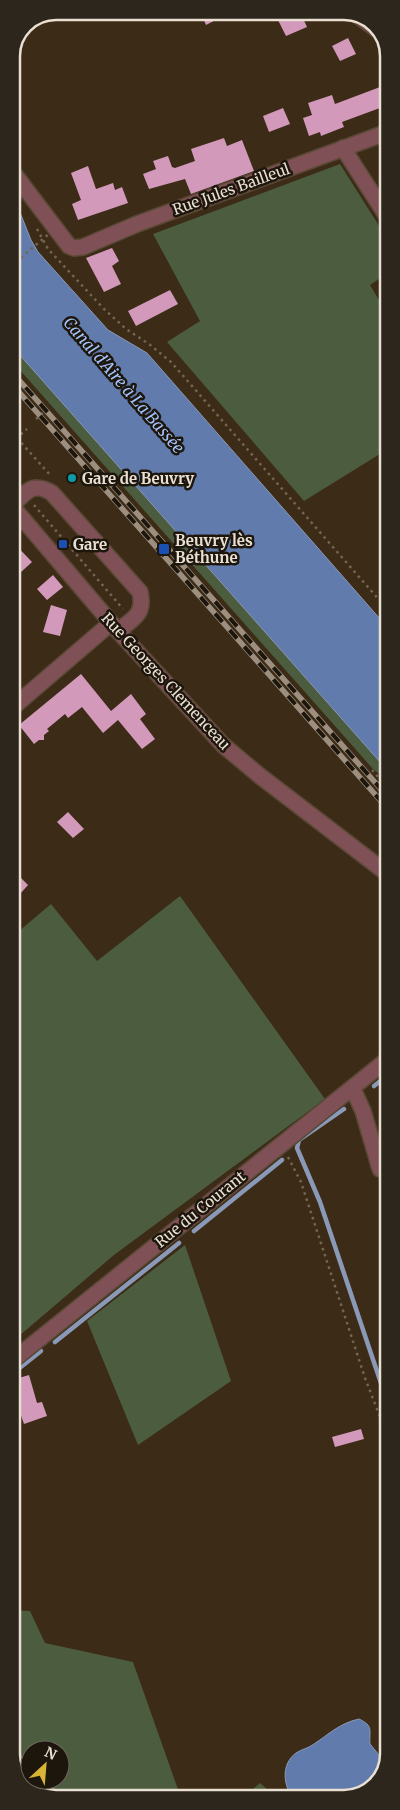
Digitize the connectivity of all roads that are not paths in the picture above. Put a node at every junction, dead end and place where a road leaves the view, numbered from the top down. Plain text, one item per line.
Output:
1 (380, 135) edge
2 (343, 148) junction
3 (20, 182) edge
4 (380, 206) edge
5 (20, 498) edge
6 (20, 514) edge
7 (115, 627) junction
8 (20, 702) edge
9 (380, 868) edge
10 (380, 1066) edge
11 (353, 1089) junction
12 (380, 1168) edge
13 (20, 1354) edge

1 - 2 street, Rue Jules Bailleul
2 - 3 street, Rue Jules Bailleul
2 - 4 street
5 - 7 street
6 - 7 street, Rue Georges Clemenceau
7 - 8 street
7 - 9 street, Rue Georges Clemenceau
10 - 11 street, Rue du Courant
11 - 12 street
11 - 13 street, Rue du Courant

